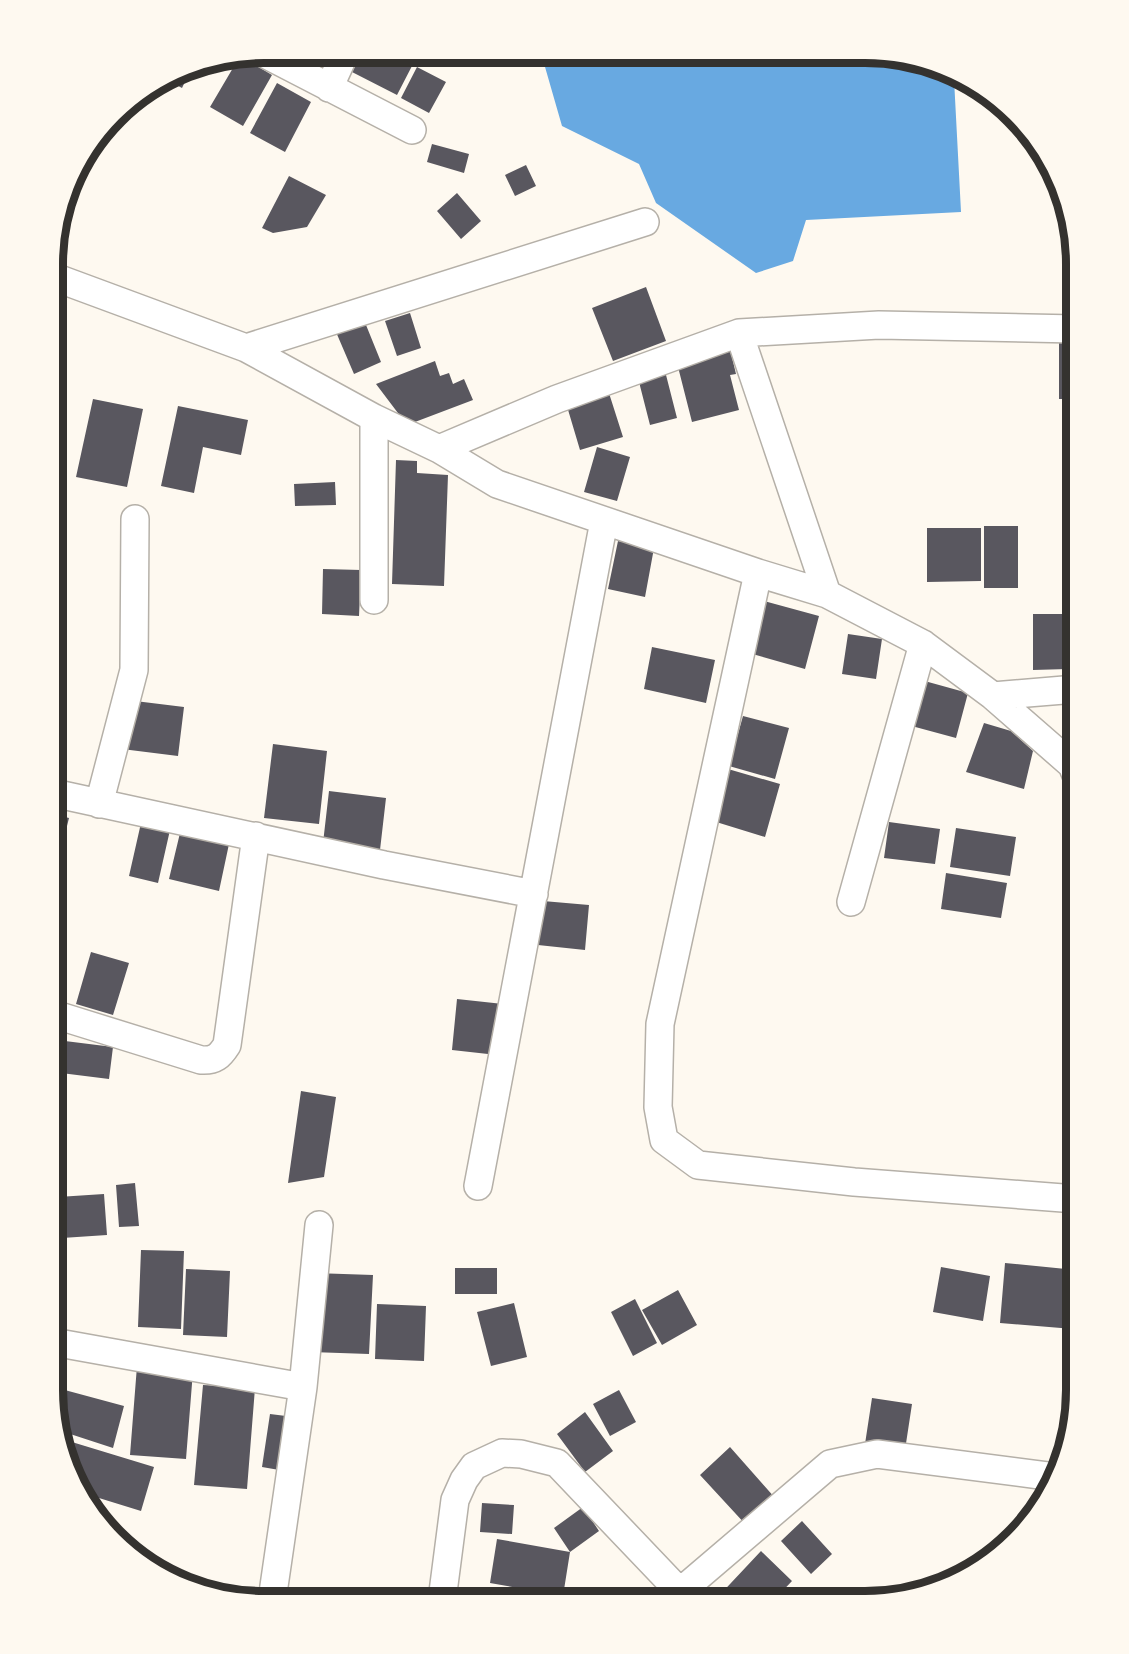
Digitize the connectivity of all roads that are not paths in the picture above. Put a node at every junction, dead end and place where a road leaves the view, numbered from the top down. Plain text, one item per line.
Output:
1 (284, 63) edge
2 (340, 63) edge
3 (329, 87) junction
4 (411, 130) dead end
5 (645, 222) dead end
6 (63, 279) edge
7 (1066, 329) edge
8 (739, 333) junction
9 (246, 348) junction
10 (374, 418) junction
11 (439, 449) junction
12 (135, 519) dead end
13 (604, 521) junction
14 (758, 573) junction
15 (827, 594) junction
16 (374, 600) dead end
17 (923, 644) junction
18 (1066, 690) edge
19 (993, 696) junction
20 (1066, 760) edge
21 (63, 795) edge
22 (99, 804) junction
23 (256, 836) junction
24 (534, 894) junction
25 (851, 902) dead end
26 (63, 1017) edge
27 (478, 1186) dead end
28 (1066, 1198) edge
29 (319, 1225) dead end
30 (63, 1344) edge
31 (303, 1387) junction
32 (1046, 1476) edge
33 (273, 1591) edge
34 (443, 1591) edge
35 (673, 1591) edge
36 (685, 1591) edge

1 - 3 street
2 - 3 street
3 - 4 street
5 - 9 street
6 - 9 street
7 - 8 street
8 - 11 street
8 - 15 street
9 - 10 street
10 - 11 street
10 - 16 street
11 - 13 street
12 - 22 street
13 - 14 street
13 - 24 street
14 - 15 street
14 - 28 street
15 - 17 street
17 - 19 street
17 - 25 street
18 - 19 street
19 - 20 street
21 - 22 street
22 - 23 street
23 - 24 street
23 - 26 street
24 - 27 street
29 - 31 street
30 - 31 street
31 - 33 street
32 - 36 street
34 - 35 street

